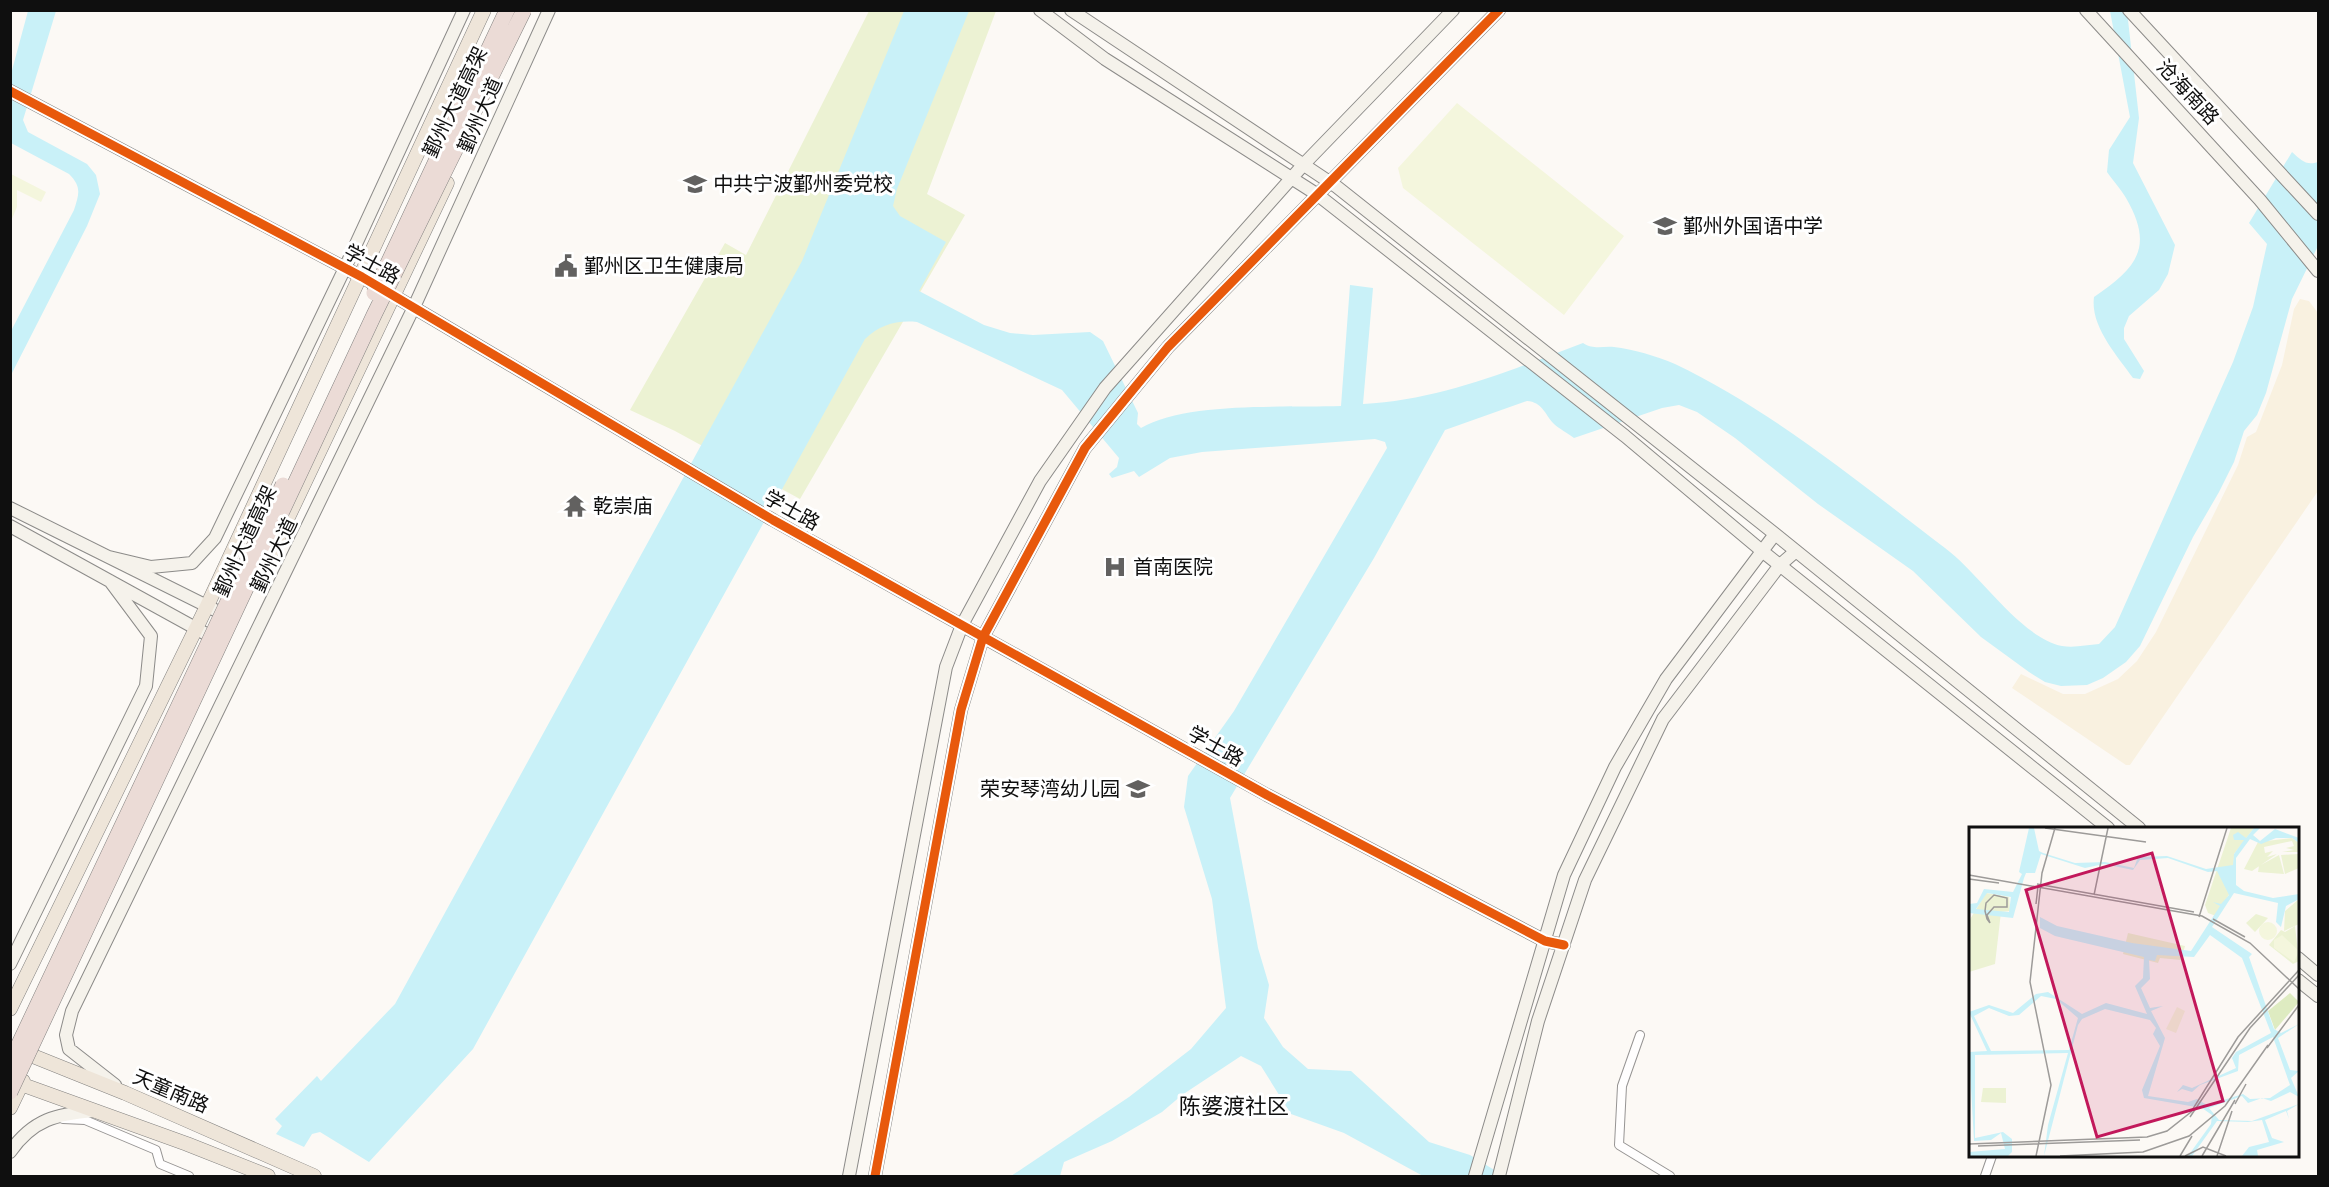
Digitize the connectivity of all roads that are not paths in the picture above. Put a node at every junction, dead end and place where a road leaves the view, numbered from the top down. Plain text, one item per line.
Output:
1 (464, 10) edge
2 (483, 10) edge
3 (507, 10) edge
4 (524, 10) edge
5 (529, 10) edge
6 (549, 10) edge
7 (1040, 10) edge
8 (1453, 10) edge
9 (1499, 10) edge
10 (2086, 10) edge
11 (2129, 10) edge
12 (1078, 12) edge
13 (10, 91) edge
14 (1304, 164) junction
15 (1292, 177) junction
16 (1330, 182) junction
17 (1318, 195) junction
18 (2319, 214) edge
19 (2315, 267) edge
20 (344, 270) junction
21 (362, 277) junction
22 (394, 295) junction
23 (414, 307) junction
24 (10, 508) edge
25 (10, 526) edge
26 (1775, 534) junction
27 (1762, 551) junction
28 (1796, 551) junction
29 (110, 557) junction
30 (1780, 565) junction
31 (110, 581) junction
32 (207, 606) junction
33 (238, 621) junction
34 (962, 626) junction
35 (196, 628) junction
36 (983, 637) junction
37 (227, 646) junction
38 (2107, 827) edge
39 (2138, 827) edge
40 (1545, 941) junction
41 (1564, 945) junction
42 (2299, 959) edge
43 (10, 964) edge
44 (2319, 975) edge
45 (2299, 981) edge
46 (2319, 996) edge
47 (10, 1009) edge
48 (1640, 1035) dead end
49 (10, 1046) edge
50 (35, 1056) junction
51 (10, 1063) edge
52 (14, 1085) edge
53 (126, 1093) junction
54 (10, 1108) edge
55 (53, 1118) junction
56 (114, 1119) junction
57 (10, 1152) edge
58 (1991, 1157) edge
59 (189, 1176) edge
60 (268, 1176) edge
61 (314, 1176) edge
62 (849, 1176) edge
63 (875, 1176) edge
64 (1475, 1176) edge
65 (1499, 1176) edge
66 (1670, 1176) edge
67 (1985, 1176) edge

1 - 20 street
2 - 21 main road, 鄞州大道
3 - 51 highway, 鄞州大道高架, bridge
4 - 52 highway, 鄞州大道高架, bridge
5 - 22 main road, 鄞州大道
6 - 23 street, 鄞州大道
7 - 15 street
8 - 14 street
9 - 16 street
10 - 19 street, 沧海南路
11 - 18 street, 沧海南路
12 - 14 street
13 - 20 street, 学士路
14 - 15 street
14 - 16 street
15 - 17 street
15 - 34 street
16 - 17 street
16 - 26 street
17 - 27 street
17 - 36 street
20 - 21 street, 学士路
20 - 29 street
21 - 22 street, 学士路
21 - 32 main road, 鄞州大道
22 - 23 street, 学士路
22 - 33 main road, 鄞州大道
23 - 34 street, 学士路
23 - 53 street, 鄞州大道
24 - 29 street
25 - 31 street
26 - 27 street
26 - 28 street
27 - 30 street
27 - 40 street
28 - 30 street
28 - 39 street
29 - 32 street
30 - 38 street
30 - 41 street
31 - 35 street
31 - 43 street
32 - 33 street
32 - 35 main road, 鄞州大道
33 - 37 main road, 鄞州大道
34 - 36 street, 学士路
34 - 62 street
35 - 37 street
35 - 47 main road, 鄞州大道
36 - 40 street, 学士路
36 - 63 street
37 - 50 main road, 鄞州大道
40 - 41 street, 学士路
40 - 64 street
41 - 65 street
42 - 44 street
45 - 46 street
48 - 66 street
49 - 50 main road, 天童南路
50 - 52 main road, 鄞州大道
50 - 53 main road, 天童南路
52 - 54 main road, 鄞州大道
52 - 56 main road
53 - 61 main road, 天童南路
55 - 56 street
55 - 57 street
55 - 59 street
56 - 60 main road
58 - 67 street

